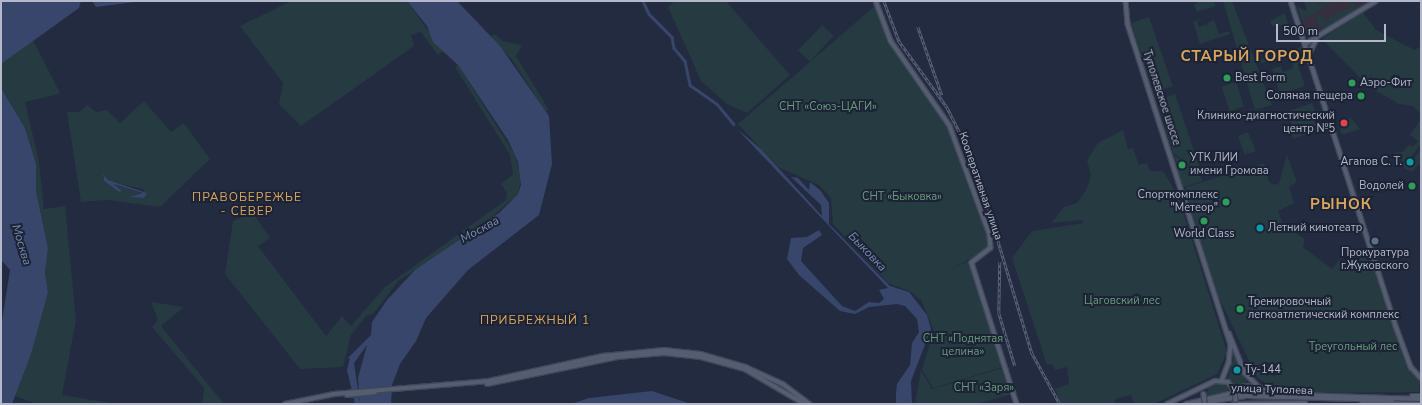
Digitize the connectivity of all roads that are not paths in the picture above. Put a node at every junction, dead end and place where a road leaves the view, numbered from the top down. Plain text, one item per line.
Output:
1 (876, 1) edge
2 (1126, 1) edge
3 (1291, 1) edge
4 (1376, 1) edge
5 (1309, 45) junction
6 (1308, 54) junction
7 (1222, 313) junction
8 (1228, 330) junction
9 (1421, 378) edge
10 (1222, 381) junction
11 (1228, 382) junction
12 (1210, 384) junction
13 (449, 386) junction
14 (1235, 390) junction
15 (1265, 390) junction
16 (312, 398) junction
17 (1321, 398) junction
18 (1337, 400) junction
19 (1421, 400) edge
20 (1326, 401) junction
21 (1206, 403) edge
22 (1235, 403) edge
23 (285, 404) edge
24 (293, 404) edge
25 (805, 404) edge
26 (810, 404) edge
27 (1017, 404) edge
28 (1166, 404) edge
29 (1186, 404) edge
30 (1194, 404) edge

1 - 27 main road, Кооперативная улица
2 - 7 main road, Туполевское шоссе
3 - 5 main road
4 - 5 main road
5 - 6 main road
5 - 6 main road
6 - 9 main road
7 - 8 main road, Туполевское шоссе
7 - 10 main road, Туполевское шоссе
8 - 11 main road, Туполевское шоссе
8 - 15 main road, Туполевское шоссе
10 - 11 main road
10 - 12 main road
11 - 14 main road
12 - 21 main road, bridge
12 - 28 main road
13 - 16 main road
13 - 25 main road
13 - 26 main road
14 - 15 main road, улица Туполева
14 - 22 main road, bridge
15 - 17 main road, улица Туполева
16 - 23 main road
16 - 24 main road
17 - 18 main road, улица Туполева
17 - 29 main road, улица Туполева
18 - 19 main road, улица Туполева
18 - 19 main road, улица Туполева
18 - 20 main road, улица Туполева
20 - 22 main road, улица Туполева
20 - 30 main road, улица Туполева

